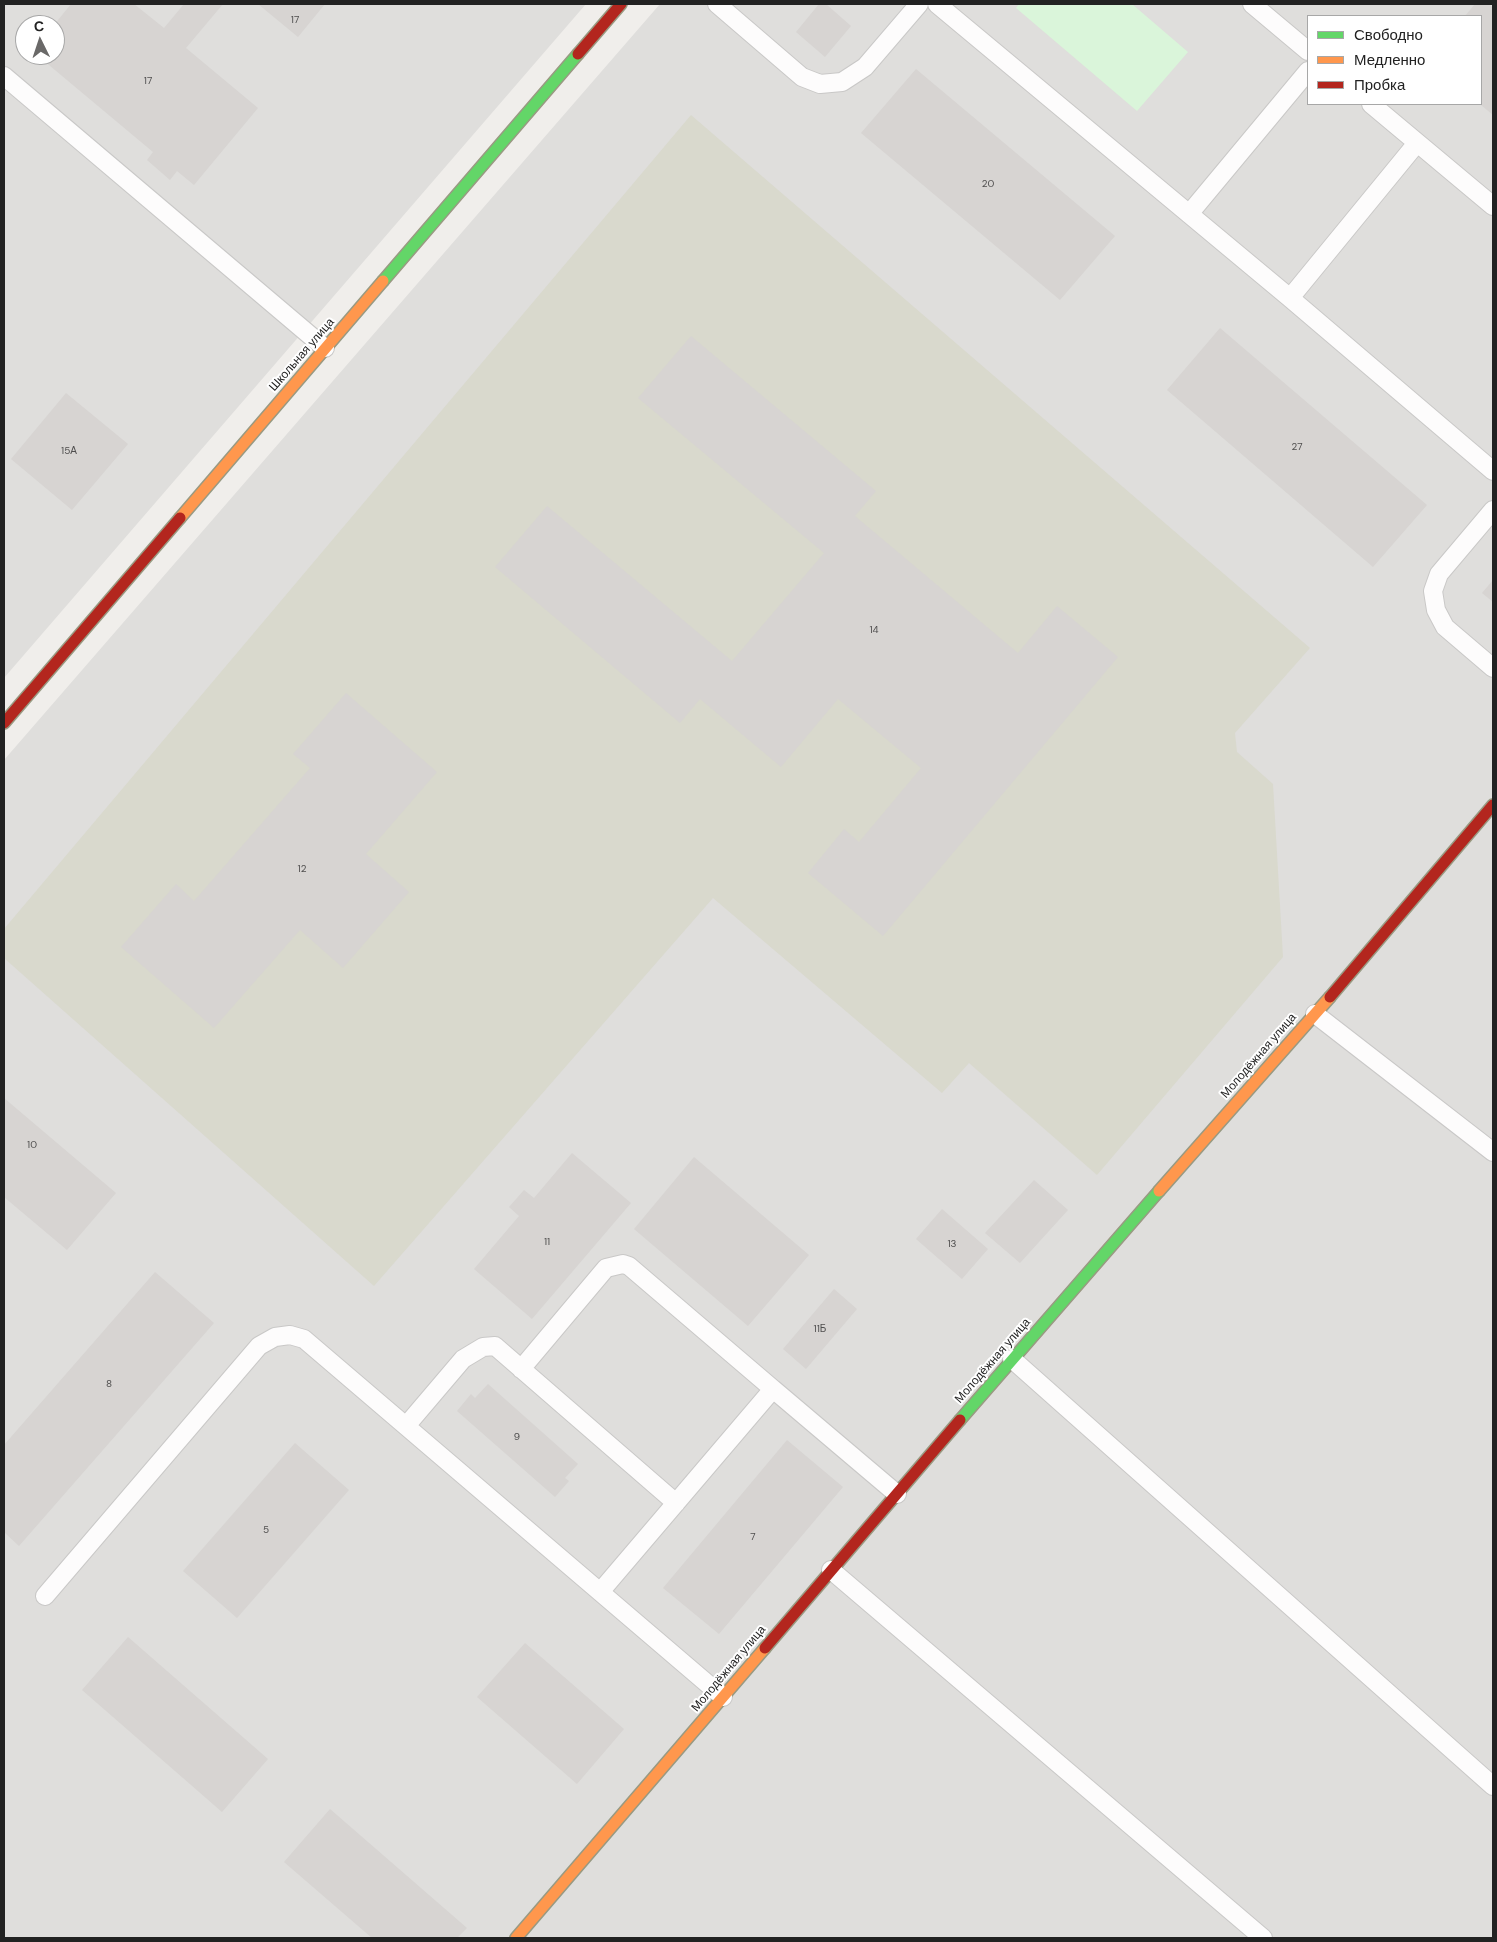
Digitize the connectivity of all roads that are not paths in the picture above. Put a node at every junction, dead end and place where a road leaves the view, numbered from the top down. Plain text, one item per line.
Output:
1 (621, 4) edge
2 (717, 4) edge
3 (919, 4) edge
4 (937, 4) edge
5 (1252, 4) edge
6 (1307, 50) edge
7 (1307, 72) edge
8 (4, 76) edge
9 (1372, 105) edge
10 (1417, 143) junction
11 (1493, 206) edge
12 (1189, 214) junction
13 (1290, 298) junction
14 (325, 348) junction
15 (1493, 471) edge
16 (1493, 510) edge
17 (1493, 668) edge
18 (4, 723) edge
19 (1493, 805) edge
20 (1315, 1014) junction
21 (1493, 1152) edge
22 (1012, 1359) junction
23 (521, 1369) junction
24 (773, 1389) junction
25 (406, 1426) junction
26 (897, 1494) junction
27 (676, 1503) junction
28 (832, 1570) junction
29 (600, 1592) junction
30 (45, 1596) dead end
31 (723, 1697) junction
32 (1493, 1786) edge
33 (516, 1938) edge
34 (1263, 1938) edge

1 - 14 street, Школьная улица
2 - 3 lane
4 - 12 lane
5 - 6 lane
7 - 12 lane
8 - 14 lane
9 - 10 lane
10 - 11 lane
10 - 13 lane
12 - 13 lane
13 - 15 lane
14 - 18 street, Школьная улица
16 - 17 lane
19 - 20 street, Молодёжная улица
20 - 21 lane
20 - 22 street, Молодёжная улица
22 - 26 street, Молодёжная улица
22 - 32 lane
23 - 24 lane
23 - 25 lane
23 - 27 lane
24 - 26 lane
24 - 27 lane
25 - 29 lane
25 - 30 lane
26 - 28 street, Молодёжная улица
27 - 29 lane
28 - 31 street, Молодёжная улица
28 - 34 lane
29 - 31 lane
31 - 33 street, Молодёжная улица

